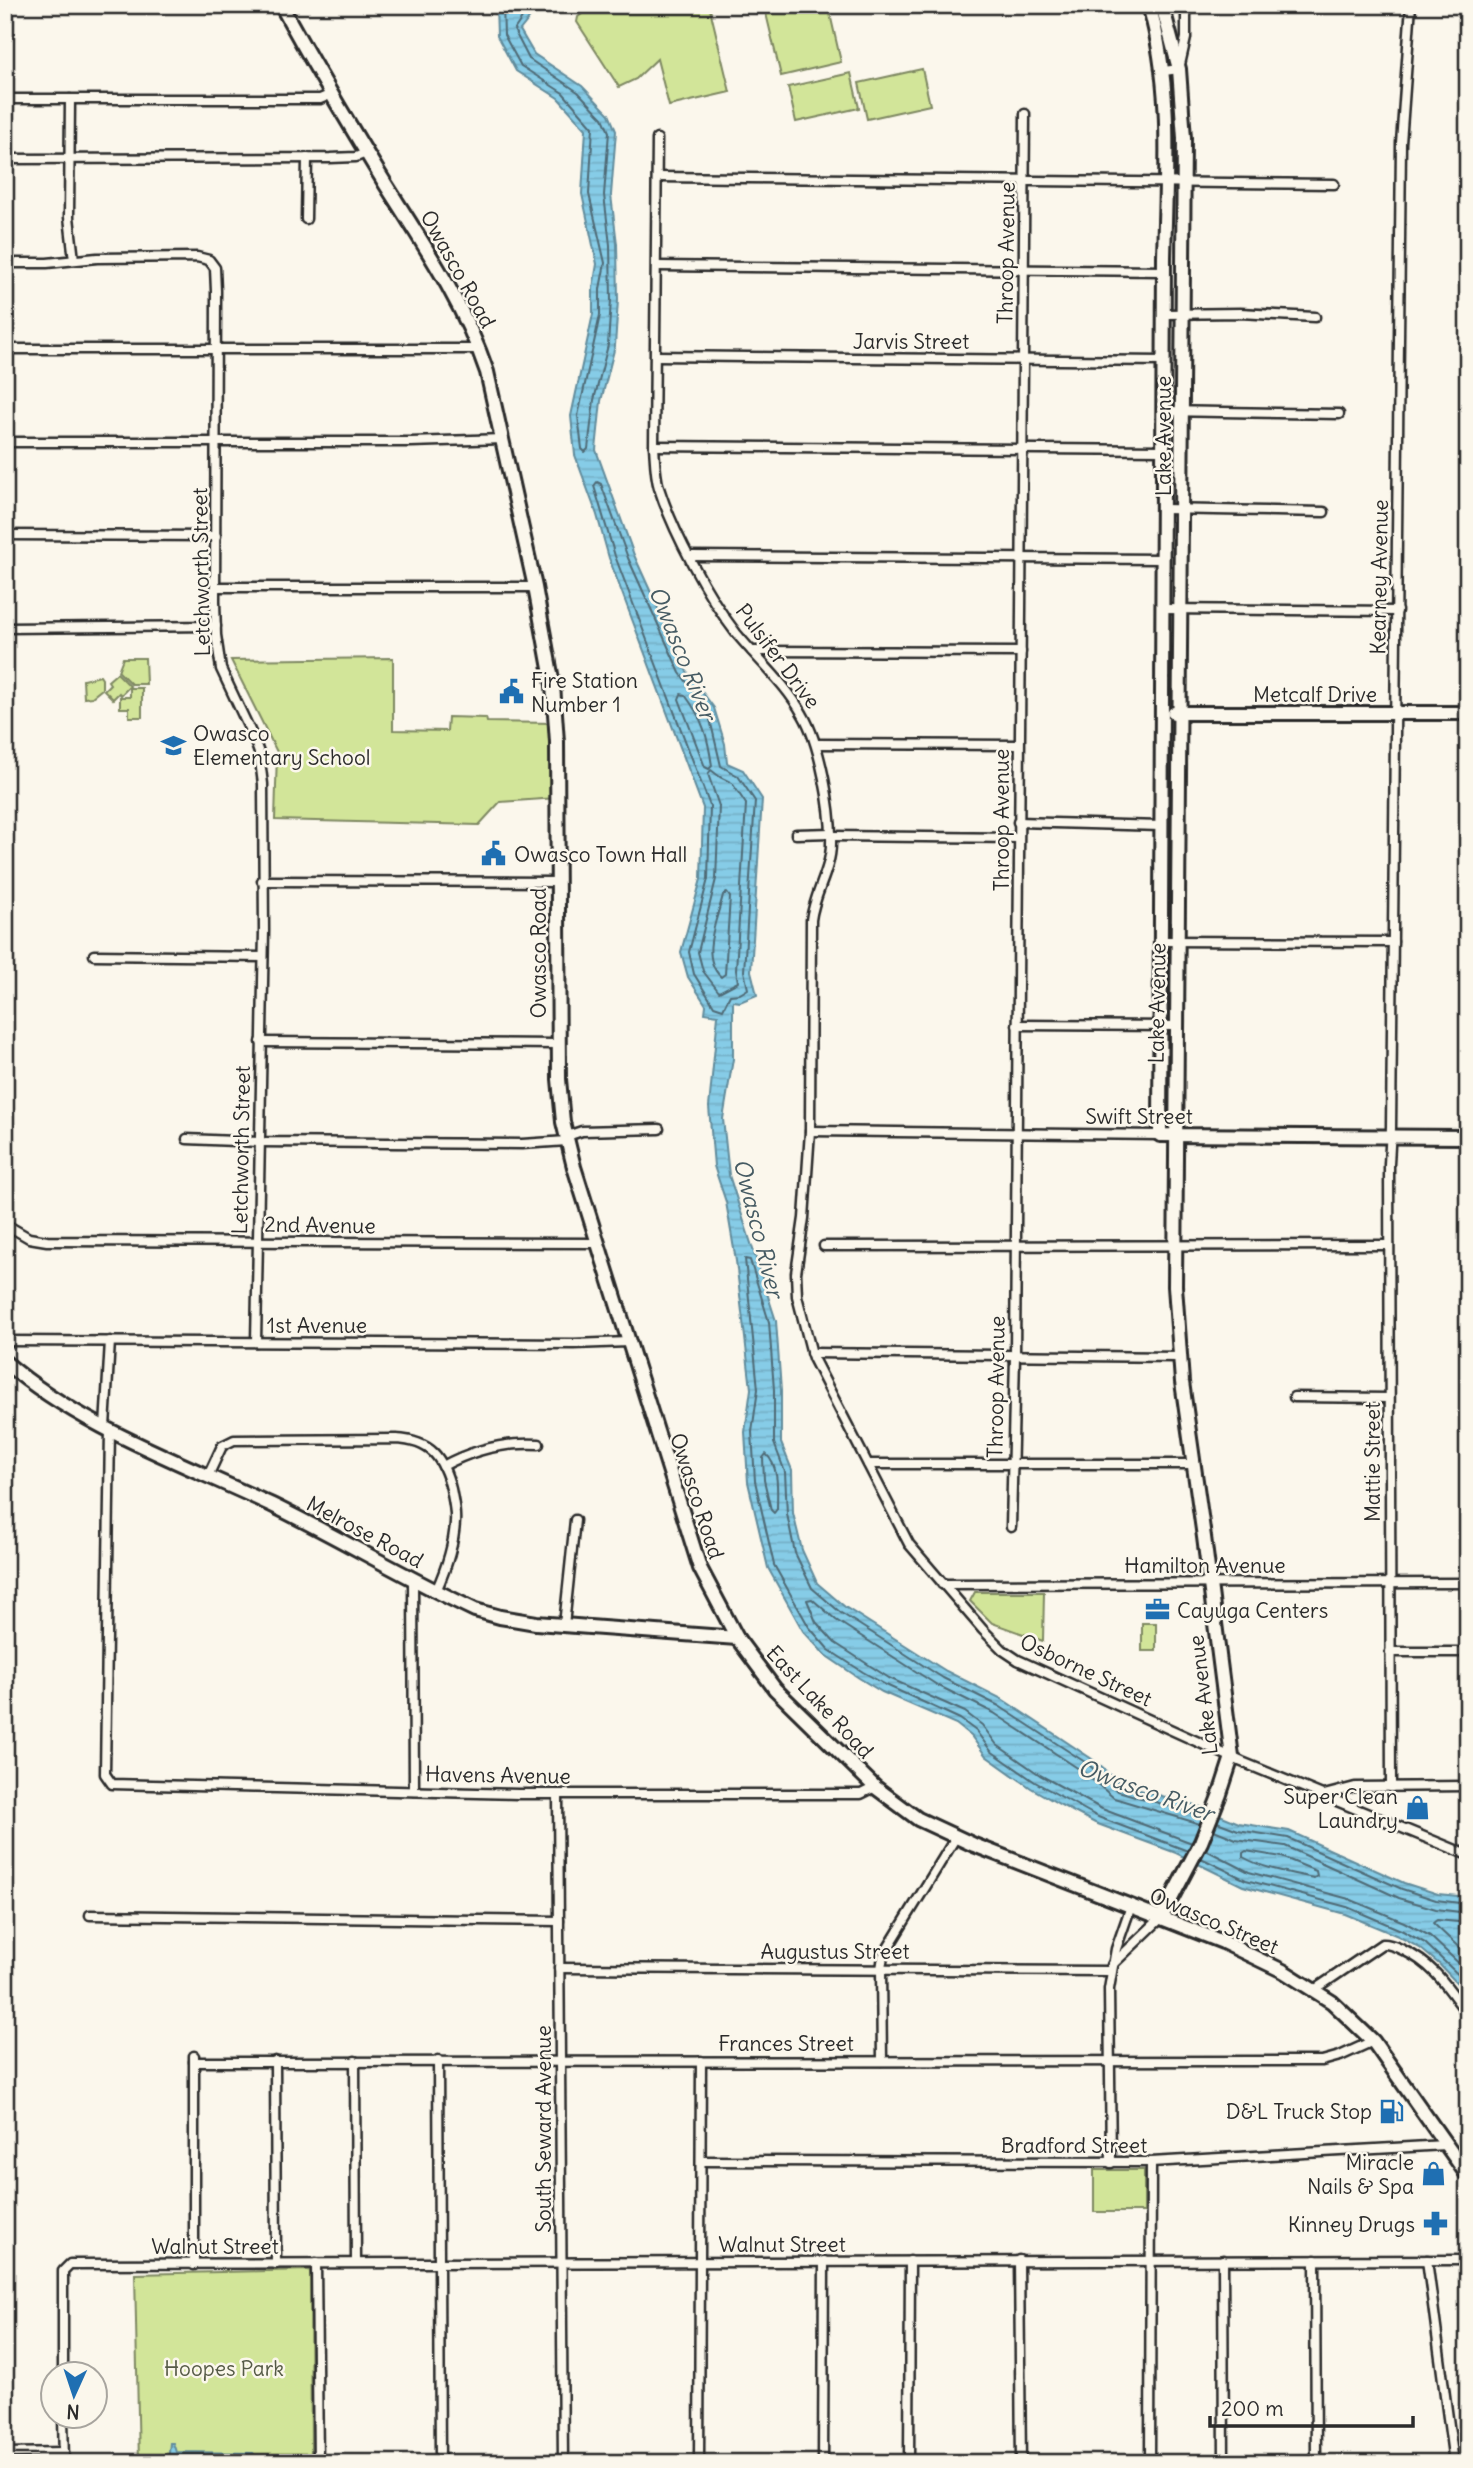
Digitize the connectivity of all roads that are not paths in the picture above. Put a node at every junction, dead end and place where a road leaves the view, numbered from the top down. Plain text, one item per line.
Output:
1 (281, 5) edge
2 (1149, 5) edge
3 (1162, 5) edge
4 (1186, 5) edge
5 (1411, 5) edge
6 (1179, 69) junction
7 (1164, 71) junction
8 (332, 94) junction
9 (5, 99) edge
10 (70, 99) junction
11 (1025, 114) dead end
12 (657, 139) dead end
13 (366, 153) junction
14 (307, 158) junction
15 (5, 159) edge
16 (69, 159) junction
17 (657, 177) junction
18 (1025, 180) junction
19 (1166, 182) junction
20 (1185, 183) junction
21 (1334, 184) dead end
22 (306, 219) dead end
23 (74, 260) junction
24 (5, 263) edge
25 (657, 266) junction
26 (1023, 271) junction
27 (1164, 271) junction
28 (1165, 314) junction
29 (1183, 314) junction
30 (1315, 317) dead end
31 (5, 349) edge
32 (217, 349) junction
33 (480, 349) junction
34 (656, 356) junction
35 (1023, 359) junction
36 (1165, 361) junction
37 (1164, 411) junction
38 (1182, 413) junction
39 (1339, 414) dead end
40 (503, 439) junction
41 (5, 442) edge
42 (216, 442) junction
43 (654, 446) junction
44 (1022, 449) junction
45 (1164, 450) junction
46 (1163, 509) junction
47 (1182, 510) junction
48 (1325, 512) dead end
49 (5, 535) edge
50 (216, 536) junction
51 (690, 556) junction
52 (1021, 558) junction
53 (1163, 559) junction
54 (216, 587) junction
55 (535, 587) junction
56 (1163, 609) junction
57 (1180, 609) junction
58 (1396, 611) junction
59 (216, 626) junction
60 (5, 628) edge
61 (752, 651) junction
62 (1021, 652) junction
63 (1180, 713) junction
64 (1396, 713) junction
65 (1468, 713) edge
66 (1162, 715) junction
67 (816, 744) junction
68 (1019, 745) junction
69 (1018, 822) junction
70 (1161, 826) junction
71 (796, 834) dead end
72 (831, 834) junction
73 (1018, 838) junction
74 (262, 881) junction
75 (558, 882) junction
76 (1160, 941) junction
77 (1177, 941) junction
78 (1393, 942) junction
79 (94, 955) dead end
80 (263, 957) junction
81 (1017, 1025) junction
82 (1160, 1025) junction
83 (1176, 1027) junction
84 (261, 1042) junction
85 (558, 1044) junction
86 (659, 1129) dead end
87 (810, 1131) junction
88 (1016, 1135) junction
89 (1160, 1135) junction
90 (1175, 1136) junction
91 (1390, 1137) junction
92 (1468, 1137) edge
93 (187, 1139) dead end
94 (567, 1141) junction
95 (259, 1142) junction
96 (5, 1224) edge
97 (257, 1241) junction
98 (597, 1243) junction
99 (801, 1245) joint
100 (1389, 1245) junction
101 (824, 1246) dead end
102 (1014, 1246) junction
103 (1175, 1247) junction
104 (5, 1341) edge
105 (110, 1341) junction
106 (256, 1342) junction
107 (628, 1342) junction
108 (811, 1353) junction
109 (1015, 1356) junction
110 (1179, 1357) junction
111 (5, 1362) edge
112 (1294, 1397) dead end
113 (1389, 1398) junction
114 (108, 1428) junction
115 (539, 1444) dead end
116 (868, 1464) junction
117 (1193, 1464) junction
118 (1013, 1465) junction
119 (443, 1466) junction
120 (208, 1476) junction
121 (575, 1520) dead end
122 (1011, 1527) dead end
123 (413, 1578) junction
124 (1209, 1582) junction
125 (1390, 1583) junction
126 (1468, 1583) edge
127 (942, 1584) junction
128 (436, 1591) junction
129 (564, 1625) junction
130 (737, 1639) junction
131 (1390, 1652) junction
132 (1468, 1652) edge
133 (1232, 1757) junction
134 (1468, 1786) edge
135 (1391, 1787) junction
136 (876, 1789) junction
137 (414, 1791) junction
138 (558, 1794) junction
139 (1324, 1795) junction
140 (956, 1837) junction
141 (1468, 1855) edge
142 (1131, 1906) junction
143 (90, 1914) dead end
144 (1160, 1918) junction
145 (559, 1921) junction
146 (559, 1968) junction
147 (1112, 1968) junction
148 (881, 1969) junction
149 (1314, 1990) junction
150 (1468, 2015) edge
151 (1373, 2041) junction
152 (438, 2060) junction
153 (560, 2060) junction
154 (275, 2061) junction
155 (355, 2061) junction
156 (701, 2061) junction
157 (882, 2061) junction
158 (1111, 2063) junction
159 (1445, 2145) junction
160 (702, 2161) junction
161 (1151, 2162) junction
162 (1111, 2163) junction
163 (1468, 2176) edge
164 (1019, 2260) junction
165 (1150, 2260) junction
166 (1223, 2260) junction
167 (1315, 2260) junction
168 (1427, 2260) junction
169 (1468, 2260) edge
170 (701, 2261) junction
171 (824, 2261) junction
172 (910, 2261) junction
173 (356, 2262) junction
174 (561, 2262) junction
175 (316, 2263) junction
176 (439, 2263) junction
177 (276, 2264) junction
178 (194, 2265) junction
179 (63, 2360) edge
180 (63, 2430) edge
181 (64, 2452) junction
182 (5, 2453) edge
183 (64, 2463) edge
184 (318, 2463) edge
185 (440, 2463) edge
186 (563, 2463) edge
187 (699, 2463) edge
188 (823, 2463) edge
189 (909, 2463) edge
190 (1021, 2463) edge
191 (1150, 2463) edge
192 (1224, 2463) edge
193 (1316, 2463) edge
194 (1454, 2463) edge

1 - 8 main road, Owasco Road
2 - 7 main road, Lake Avenue
3 - 6 main road, Lake Avenue
4 - 6 street, Lake Avenue
5 - 58 street, Kearney Avenue
6 - 7 street
6 - 20 main road, Lake Avenue
7 - 19 main road, Lake Avenue
8 - 10 street
8 - 13 main road, Owasco Road
9 - 10 street
10 - 16 street
11 - 18 street, Throop Avenue
12 - 17 street, Pulsifer Drive
13 - 14 street
13 - 33 main road, Owasco Road
14 - 16 street
14 - 22 street
15 - 16 street
16 - 23 street
17 - 18 street
17 - 25 street, Pulsifer Drive
18 - 19 street
18 - 26 street, Throop Avenue
19 - 20 street
19 - 27 main road, Lake Avenue
20 - 21 street
20 - 29 main road, Lake Avenue
23 - 24 street
23 - 32 street, Letchworth Street
25 - 26 street
25 - 34 street, Pulsifer Drive
26 - 27 street
26 - 35 street, Throop Avenue
27 - 28 main road, Lake Avenue
28 - 29 street
28 - 36 main road, Lake Avenue
29 - 30 street
29 - 38 main road, Lake Avenue
31 - 32 street
32 - 33 street
32 - 42 street, Letchworth Street
33 - 40 main road, Owasco Road
34 - 35 street, Jarvis Street
34 - 43 street, Pulsifer Drive
35 - 36 street, Jarvis Street
35 - 44 street, Throop Avenue
36 - 37 main road, Lake Avenue
37 - 38 street
37 - 45 main road, Lake Avenue
38 - 39 street
38 - 47 main road, Lake Avenue
40 - 42 street
40 - 55 main road, Owasco Road
41 - 42 street
42 - 50 street, Letchworth Street
43 - 44 street
43 - 51 street, Pulsifer Drive
44 - 45 street
44 - 52 street, Throop Avenue
45 - 46 main road, Lake Avenue
46 - 47 street
46 - 53 main road, Lake Avenue
47 - 48 street
47 - 57 main road, Lake Avenue
49 - 50 street
50 - 54 street, Letchworth Street
51 - 52 street
51 - 61 street, Pulsifer Drive
52 - 53 street
52 - 62 street, Throop Avenue
53 - 56 main road, Lake Avenue
54 - 55 street
54 - 59 street, Letchworth Street
55 - 75 main road, Owasco Road
56 - 57 street
56 - 66 main road, Lake Avenue
57 - 58 street
57 - 63 main road, Lake Avenue
58 - 64 street, Kearney Avenue
59 - 60 street
59 - 74 street, Letchworth Street
61 - 62 street
61 - 67 street, Pulsifer Drive
62 - 68 street, Throop Avenue
63 - 64 main road, Metcalf Drive
63 - 66 main road, Metcalf Drive
63 - 77 main road, Lake Avenue
64 - 65 main road, Metcalf Drive
64 - 78 street, Kearney Avenue
66 - 70 main road, Lake Avenue
67 - 68 street
67 - 72 street, Pulsifer Drive
68 - 69 street, Throop Avenue
69 - 70 street
69 - 73 street, Throop Avenue
70 - 76 main road, Lake Avenue
71 - 72 street
72 - 73 street
72 - 87 street, Pulsifer Drive
73 - 81 street, Throop Avenue
74 - 75 street
74 - 80 street, Letchworth Street
75 - 85 main road, Owasco Road
76 - 77 street
76 - 82 main road, Lake Avenue
77 - 78 street
77 - 83 main road, Lake Avenue
78 - 91 street, Kearney Avenue
79 - 80 street
80 - 84 street, Letchworth Street
81 - 82 street
81 - 88 street, Throop Avenue
82 - 83 street
82 - 89 main road, Lake Avenue
83 - 90 main road, Lake Avenue
84 - 85 street
84 - 95 street, Letchworth Street
85 - 94 main road, Owasco Road
86 - 94 street
87 - 88 street, Swift Street
87 - 99 street, Pulsifer Drive
88 - 89 street, Swift Street
88 - 102 street, Throop Avenue
89 - 90 main road, Swift Street
90 - 91 main road, Swift Street
90 - 103 main road, Lake Avenue
91 - 92 main road, Swift Street
91 - 100 street, Mattie Street
93 - 95 street
94 - 95 street
94 - 98 main road, Owasco Road
95 - 97 street, Letchworth Street
96 - 97 street, 2nd Avenue
97 - 98 street, 2nd Avenue
97 - 106 street, Letchworth Street
98 - 107 main road, Owasco Road
99 - 108 street, Osborne Street
100 - 103 street
100 - 113 street, Mattie Street
101 - 102 street
102 - 103 street
102 - 109 street, Throop Avenue
103 - 110 main road, Lake Avenue
104 - 105 street, 1st Avenue
105 - 106 street, 1st Avenue
105 - 114 street
106 - 107 street, 1st Avenue
107 - 130 main road, Owasco Road
108 - 109 street
108 - 116 street, Osborne Street
109 - 110 street
109 - 118 street, Throop Avenue
110 - 117 main road, Lake Avenue
111 - 114 main road, Melrose Road
112 - 113 street
113 - 125 street, Mattie Street
114 - 120 main road, Melrose Road
114 - 137 street, Havens Avenue
115 - 119 street
116 - 118 street
116 - 127 street, Osborne Street
117 - 118 street
117 - 124 main road, Lake Avenue
118 - 122 street, Throop Avenue
119 - 120 street
119 - 128 street
120 - 123 main road, Melrose Road
121 - 129 street
123 - 128 main road, Melrose Road
123 - 137 street
124 - 125 street, Hamilton Avenue
124 - 127 street, Hamilton Avenue
124 - 133 main road, Lake Avenue
125 - 126 street, Hamilton Avenue
125 - 131 street, Mattie Street
127 - 133 street, Osborne Street
128 - 129 main road, Melrose Road
129 - 130 main road, Melrose Road
130 - 136 main road, East Lake Road
131 - 132 street
131 - 135 street, Mattie Street
133 - 139 street, Osborne Street
133 - 144 main road, Lake Avenue
134 - 135 street
135 - 139 street
136 - 138 street, Havens Avenue
136 - 140 main road, Owasco Street
137 - 138 street, Havens Avenue
138 - 145 street, South Seward Avenue
139 - 141 street, Osborne Street
140 - 142 main road, Owasco Street
140 - 148 street
142 - 144 main road, Owasco Street
142 - 147 street
143 - 145 street
144 - 147 street
144 - 149 main road, Owasco Street
145 - 146 street, South Seward Avenue
146 - 148 street, Augustus Street
146 - 153 street, South Seward Avenue
147 - 148 street, Augustus Street
147 - 158 street
148 - 157 street
149 - 150 street
149 - 151 main road, Owasco Street
151 - 158 street, Frances Street
151 - 159 main road, Owasco Street
152 - 153 street, Frances Street
152 - 155 street, Frances Street
152 - 176 street
153 - 156 street, Frances Street
153 - 174 street, South Seward Avenue
154 - 155 street, Frances Street
154 - 177 street
154 - 178 street, Frances Street
155 - 173 street
156 - 157 street, Frances Street
156 - 160 street
157 - 158 street, Frances Street
158 - 162 street
159 - 161 street, Bradford Street
159 - 163 main road, Owasco Street
160 - 162 street, Bradford Street
160 - 170 street
161 - 162 street, Bradford Street
161 - 165 street
164 - 165 street, Walnut Street
164 - 172 street, Walnut Street
164 - 190 street
165 - 166 street, Walnut Street
165 - 191 street
166 - 167 street, Walnut Street
166 - 192 street
167 - 168 street, Walnut Street
167 - 193 street
168 - 169 street, Walnut Street
168 - 194 street
170 - 171 street, Walnut Street
170 - 174 street, Walnut Street
170 - 187 street
171 - 172 street, Walnut Street
171 - 188 street
172 - 189 street
173 - 175 street, Walnut Street
173 - 176 street, Walnut Street
174 - 176 street, Walnut Street
174 - 186 street, South Seward Avenue
175 - 177 street, Walnut Street
175 - 184 street
176 - 185 street
177 - 178 street, Walnut Street
178 - 179 street, Walnut Street
180 - 181 street
181 - 182 street
181 - 183 street

